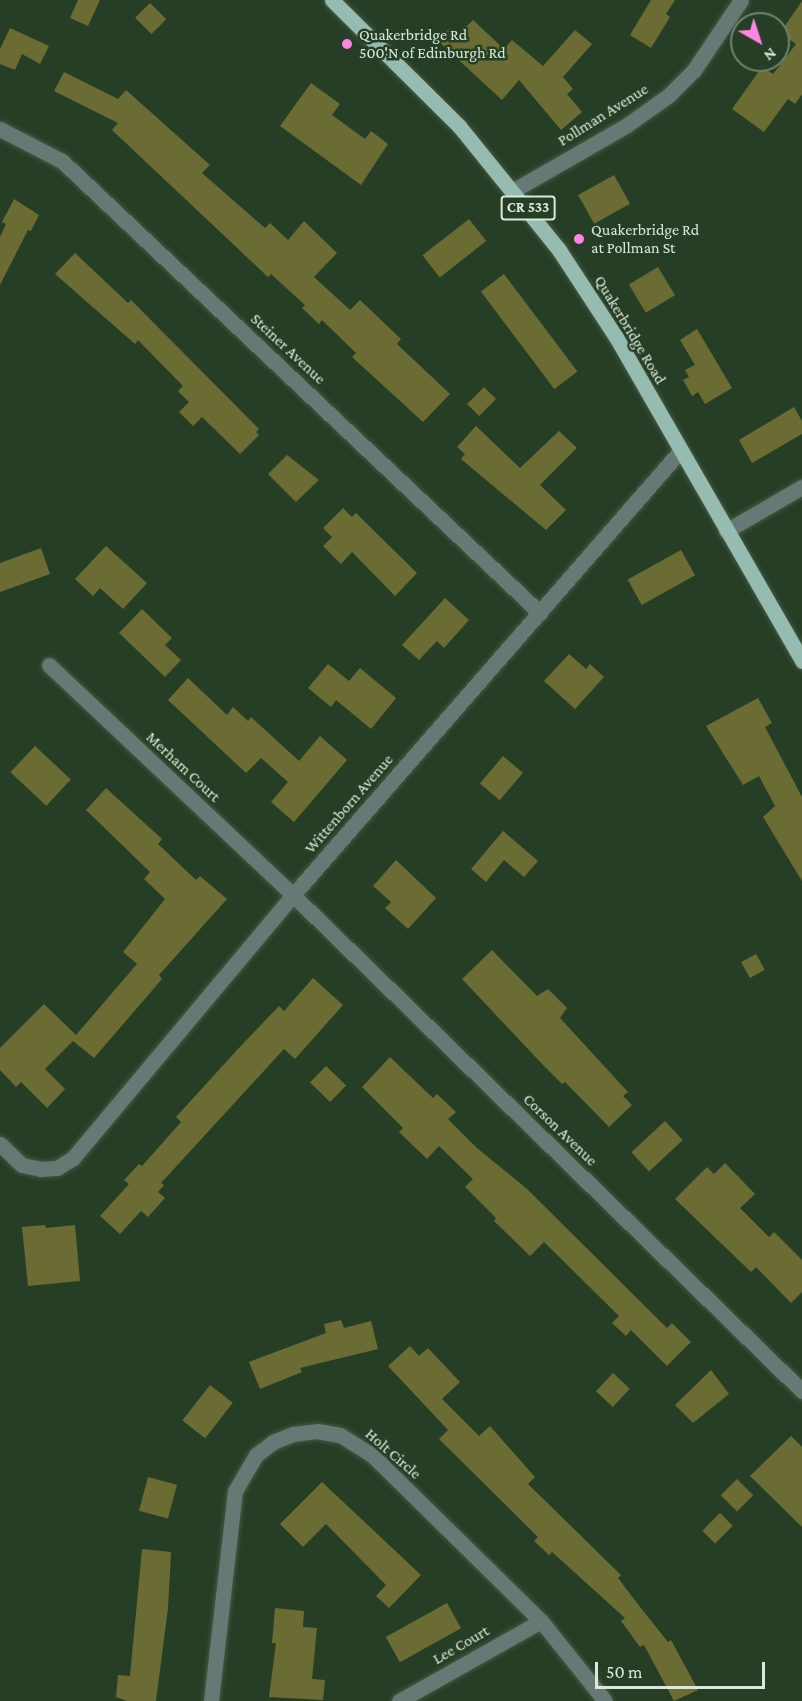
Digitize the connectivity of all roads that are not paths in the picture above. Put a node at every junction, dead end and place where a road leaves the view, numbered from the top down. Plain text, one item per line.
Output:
1 (332, 0) edge
2 (741, 0) edge
3 (0, 129) edge
4 (514, 190) junction
5 (680, 451) junction
6 (802, 487) edge
7 (726, 531) junction
8 (540, 613) junction
9 (802, 661) edge
10 (49, 665) dead end
11 (293, 895) junction
12 (0, 1144) edge
13 (802, 1391) edge
14 (541, 1621) junction
15 (211, 1701) edge
16 (399, 1701) edge
17 (604, 1701) edge

1 - 4 main road, Quakerbridge Road / CR 533
2 - 4 street, Pollman Avenue
3 - 8 street, Steiner Avenue
4 - 5 main road, Quakerbridge Road / CR 533
5 - 7 main road, Quakerbridge Road / CR 533
5 - 8 street, Wittenborn Avenue
6 - 7 street
7 - 9 main road, Quakerbridge Road / CR 533
8 - 11 street, Wittenborn Avenue
10 - 11 street, Merham Court
11 - 12 street, Wittenborn Avenue
11 - 13 street, Corson Avenue
14 - 15 street, Holt Circle
14 - 16 street, Lee Court
14 - 17 street, Holt Circle

